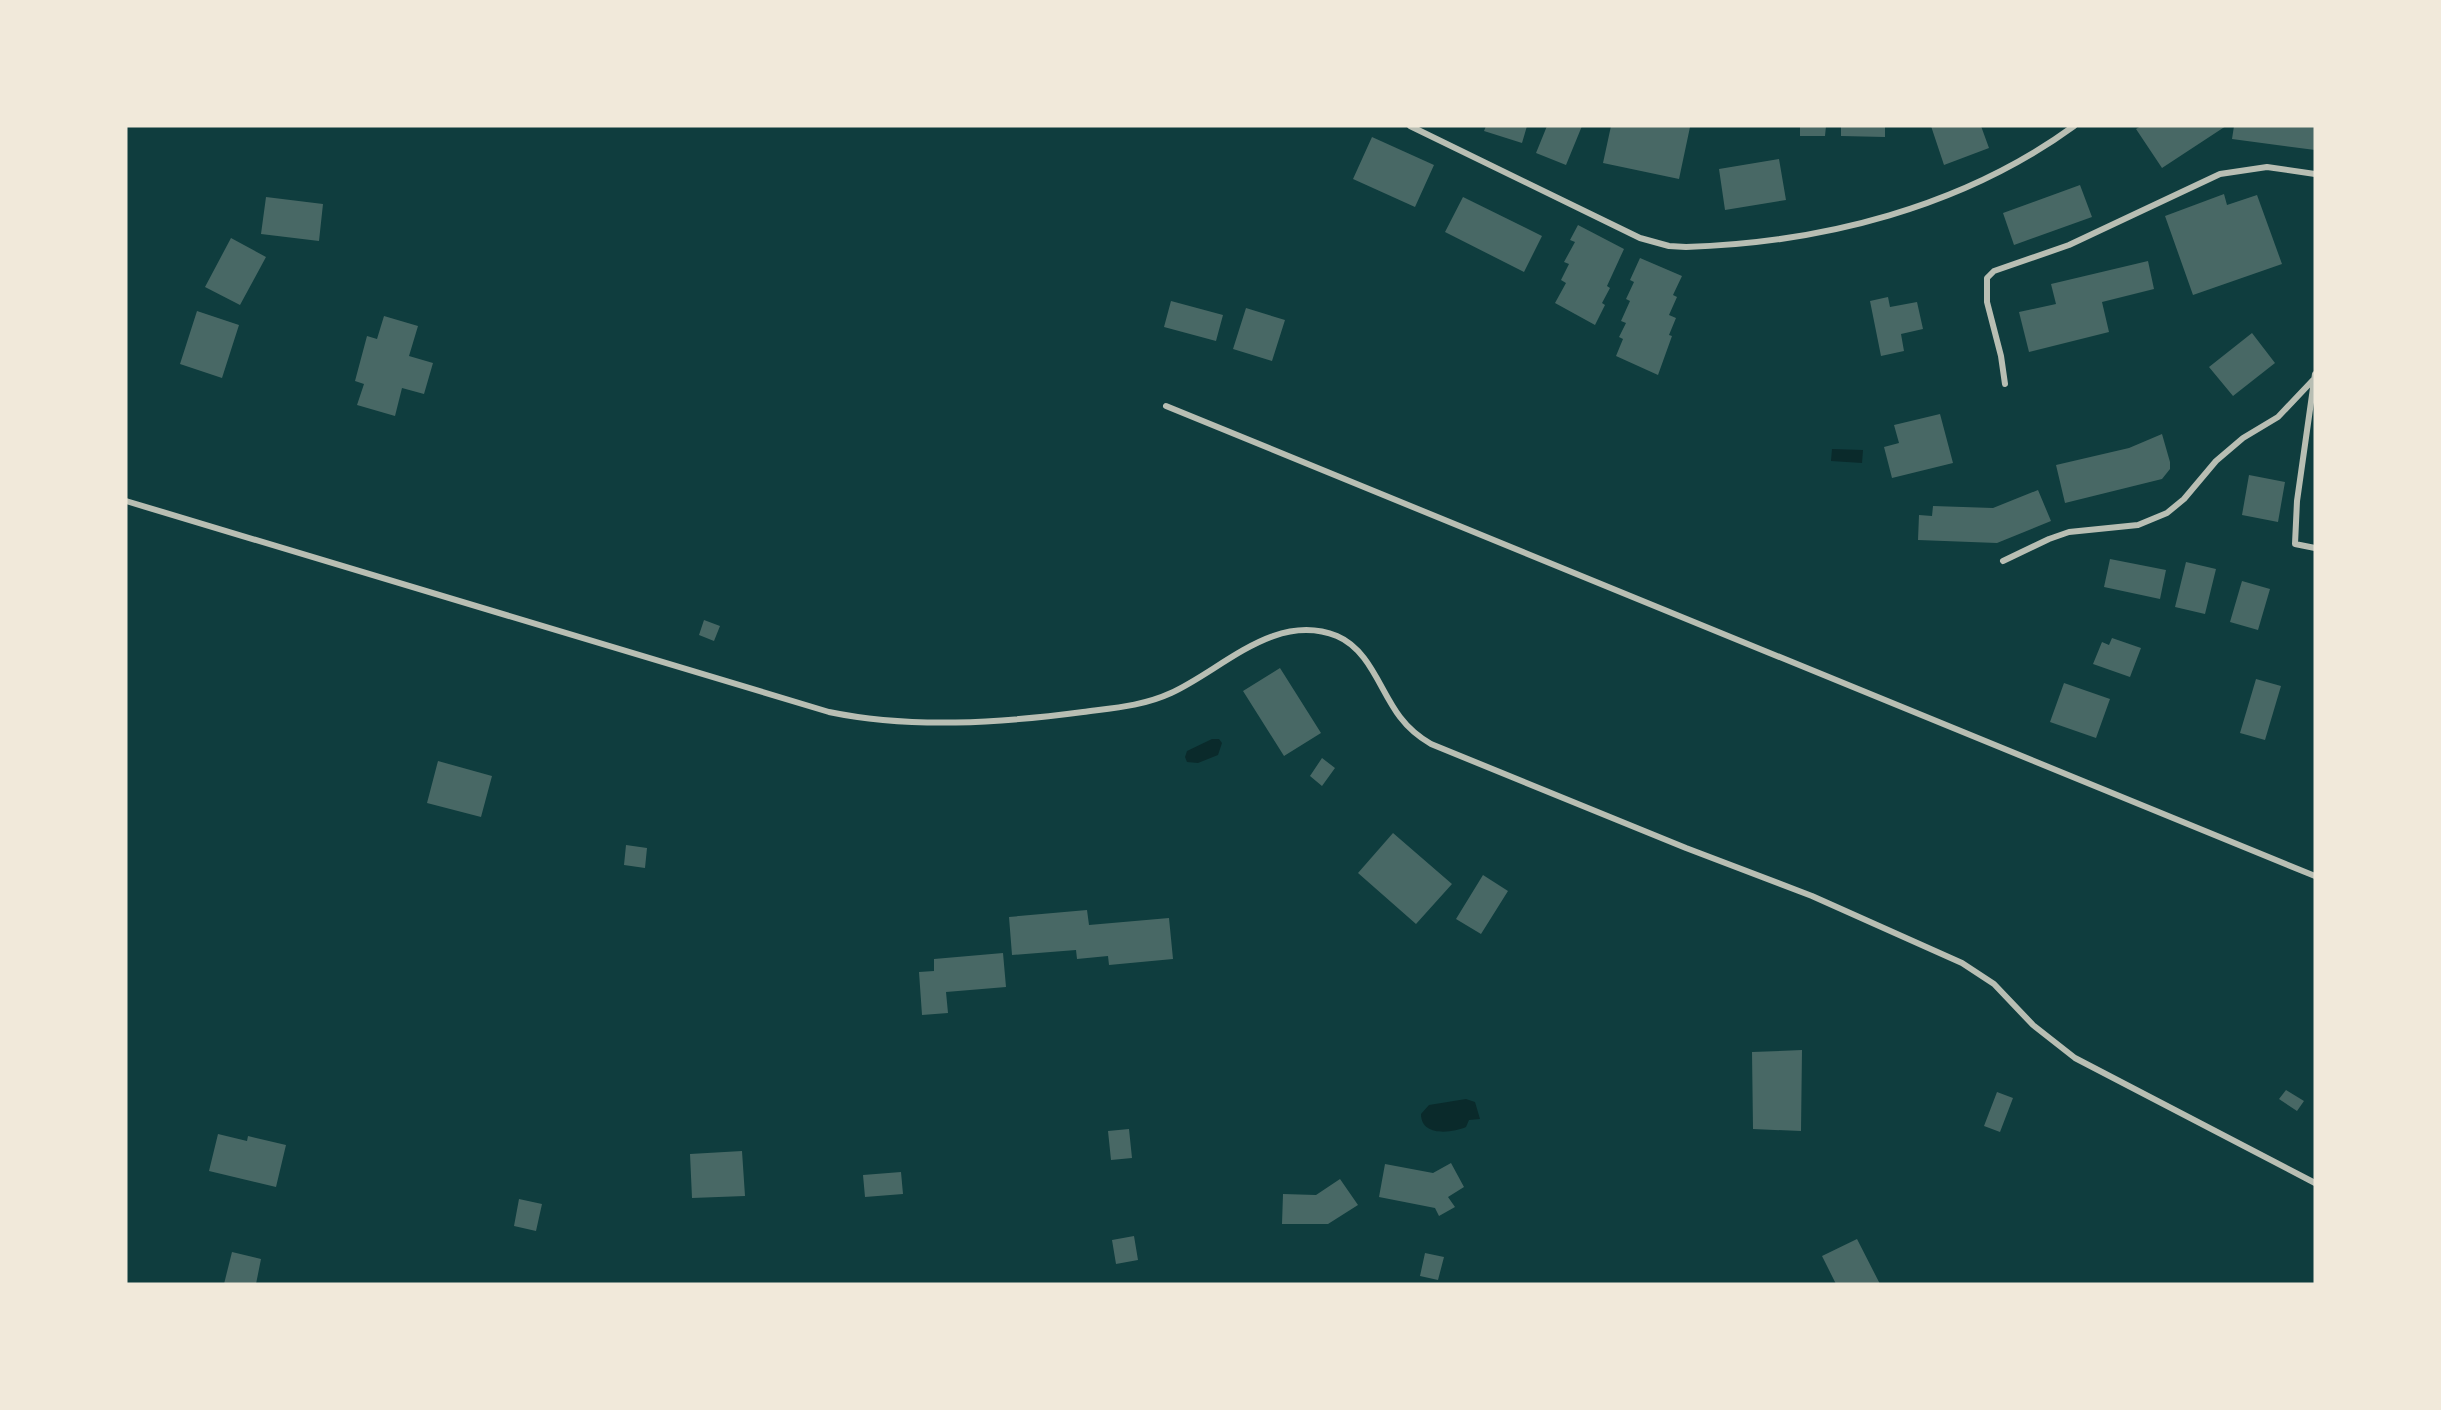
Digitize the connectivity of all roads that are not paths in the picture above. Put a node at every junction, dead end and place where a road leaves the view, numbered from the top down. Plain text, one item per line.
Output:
1 (1410, 126) edge
2 (2074, 126) edge
3 (2315, 174) edge
4 (2315, 376) edge
5 (2005, 384) dead end
6 (1166, 406) dead end
7 (126, 501) edge
8 (2315, 548) edge
9 (2003, 561) dead end
10 (2315, 876) edge
11 (2315, 1183) edge

1 - 2 street
3 - 5 street
4 - 8 street
4 - 9 street
6 - 10 street
7 - 11 street

